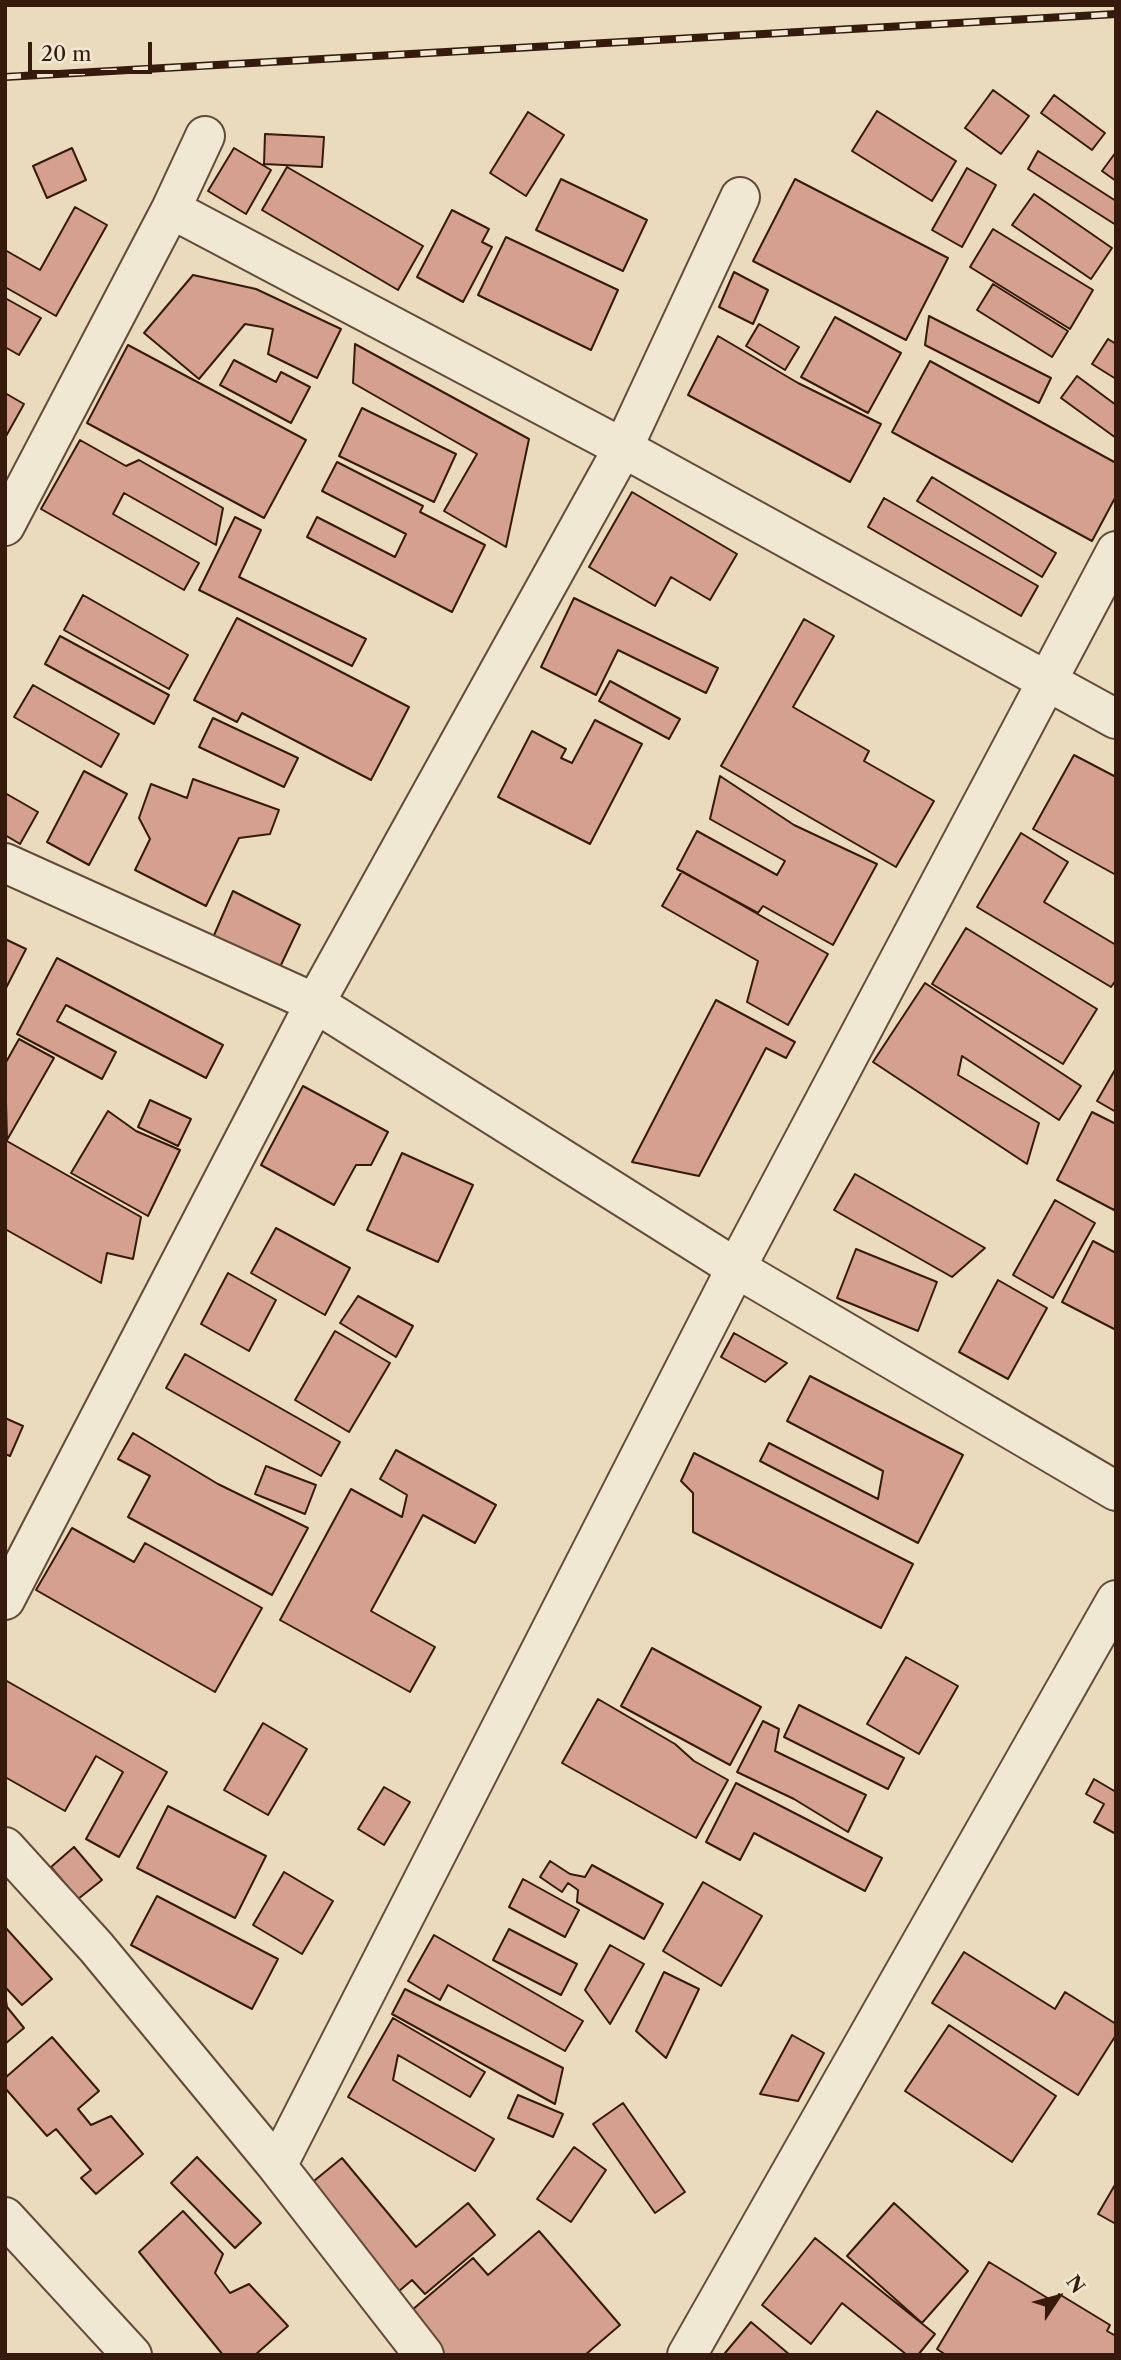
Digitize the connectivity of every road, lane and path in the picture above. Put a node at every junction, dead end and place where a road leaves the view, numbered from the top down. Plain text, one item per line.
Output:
1 (205, 136) dead end
2 (740, 197) dead end
3 (171, 209) junction
4 (623, 448) junction
5 (5, 526) edge
6 (1116, 551) edge
7 (1048, 680) junction
8 (1116, 719) edge
9 (5, 863) edge
10 (315, 1003) junction
11 (736, 1268) junction
12 (1116, 1491) edge
13 (5, 1600) edge
14 (1116, 1600) edge
15 (5, 1847) edge
16 (277, 2166) junction
17 (5, 2217) edge
18 (132, 2355) edge
19 (424, 2355) edge
20 (687, 2355) edge

1 - 3 street
2 - 4 street
3 - 4 street
3 - 5 street
4 - 7 street
4 - 10 street
6 - 7 street
7 - 8 street
7 - 11 street
9 - 10 street
10 - 11 street
10 - 13 street
11 - 12 street
11 - 16 street
14 - 20 street
15 - 16 street
16 - 19 street
17 - 18 street

